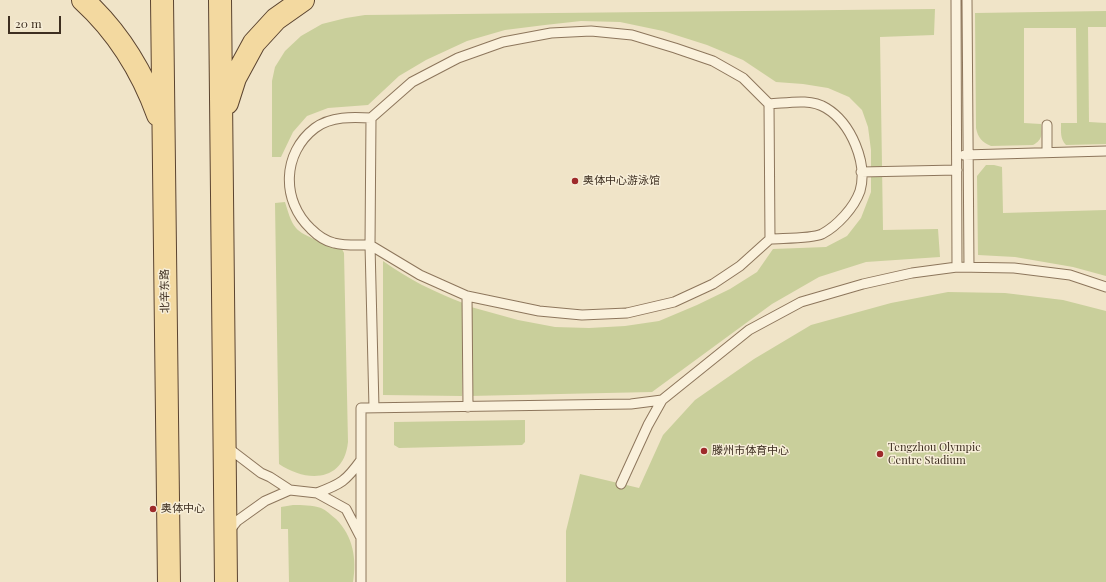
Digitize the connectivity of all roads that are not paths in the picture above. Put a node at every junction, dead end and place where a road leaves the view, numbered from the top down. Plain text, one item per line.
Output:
1 (83, 0) edge
2 (162, 0) edge
3 (220, 0) edge
4 (304, 0) edge
5 (956, 0) edge
6 (967, 0) edge
7 (769, 104) junction
8 (371, 118) junction
9 (222, 124) junction
10 (1047, 125) dead end
11 (163, 127) junction
12 (1047, 152) junction
13 (1106, 152) edge
14 (957, 155) junction
15 (969, 155) junction
16 (957, 170) junction
17 (861, 172) junction
18 (770, 239) junction
19 (370, 245) junction
20 (957, 267) junction
21 (969, 268) junction
22 (1106, 287) edge
23 (467, 296) junction
24 (662, 400) junction
25 (468, 407) junction
26 (374, 408) junction
27 (225, 445) junction
28 (361, 460) junction
29 (621, 484) dead end
30 (290, 490) junction
31 (318, 493) junction
32 (225, 536) junction
33 (361, 537) junction
34 (169, 582) edge
35 (226, 582) edge
36 (361, 582) edge

1 - 11 main road
2 - 11 main road, 北辛东路
3 - 9 main road
4 - 9 main road
5 - 14 lane
6 - 15 lane
7 - 8 lane
7 - 17 lane
7 - 18 lane
8 - 19 lane
8 - 19 lane
9 - 27 main road
10 - 12 lane
11 - 34 main road, 北辛东路
12 - 13 lane
12 - 15 lane
14 - 15 lane
14 - 16 lane
15 - 21 lane
16 - 17 lane
16 - 20 lane
17 - 18 lane
18 - 23 lane
19 - 23 lane
19 - 26 lane
20 - 21 lane
20 - 24 lane
21 - 22 lane
23 - 25 lane
24 - 25 lane
24 - 29 lane
25 - 26 lane
26 - 28 lane
27 - 30 lane
27 - 32 main road
28 - 31 lane
28 - 33 lane
30 - 31 lane
30 - 32 lane
31 - 33 lane
32 - 35 main road
33 - 36 lane

